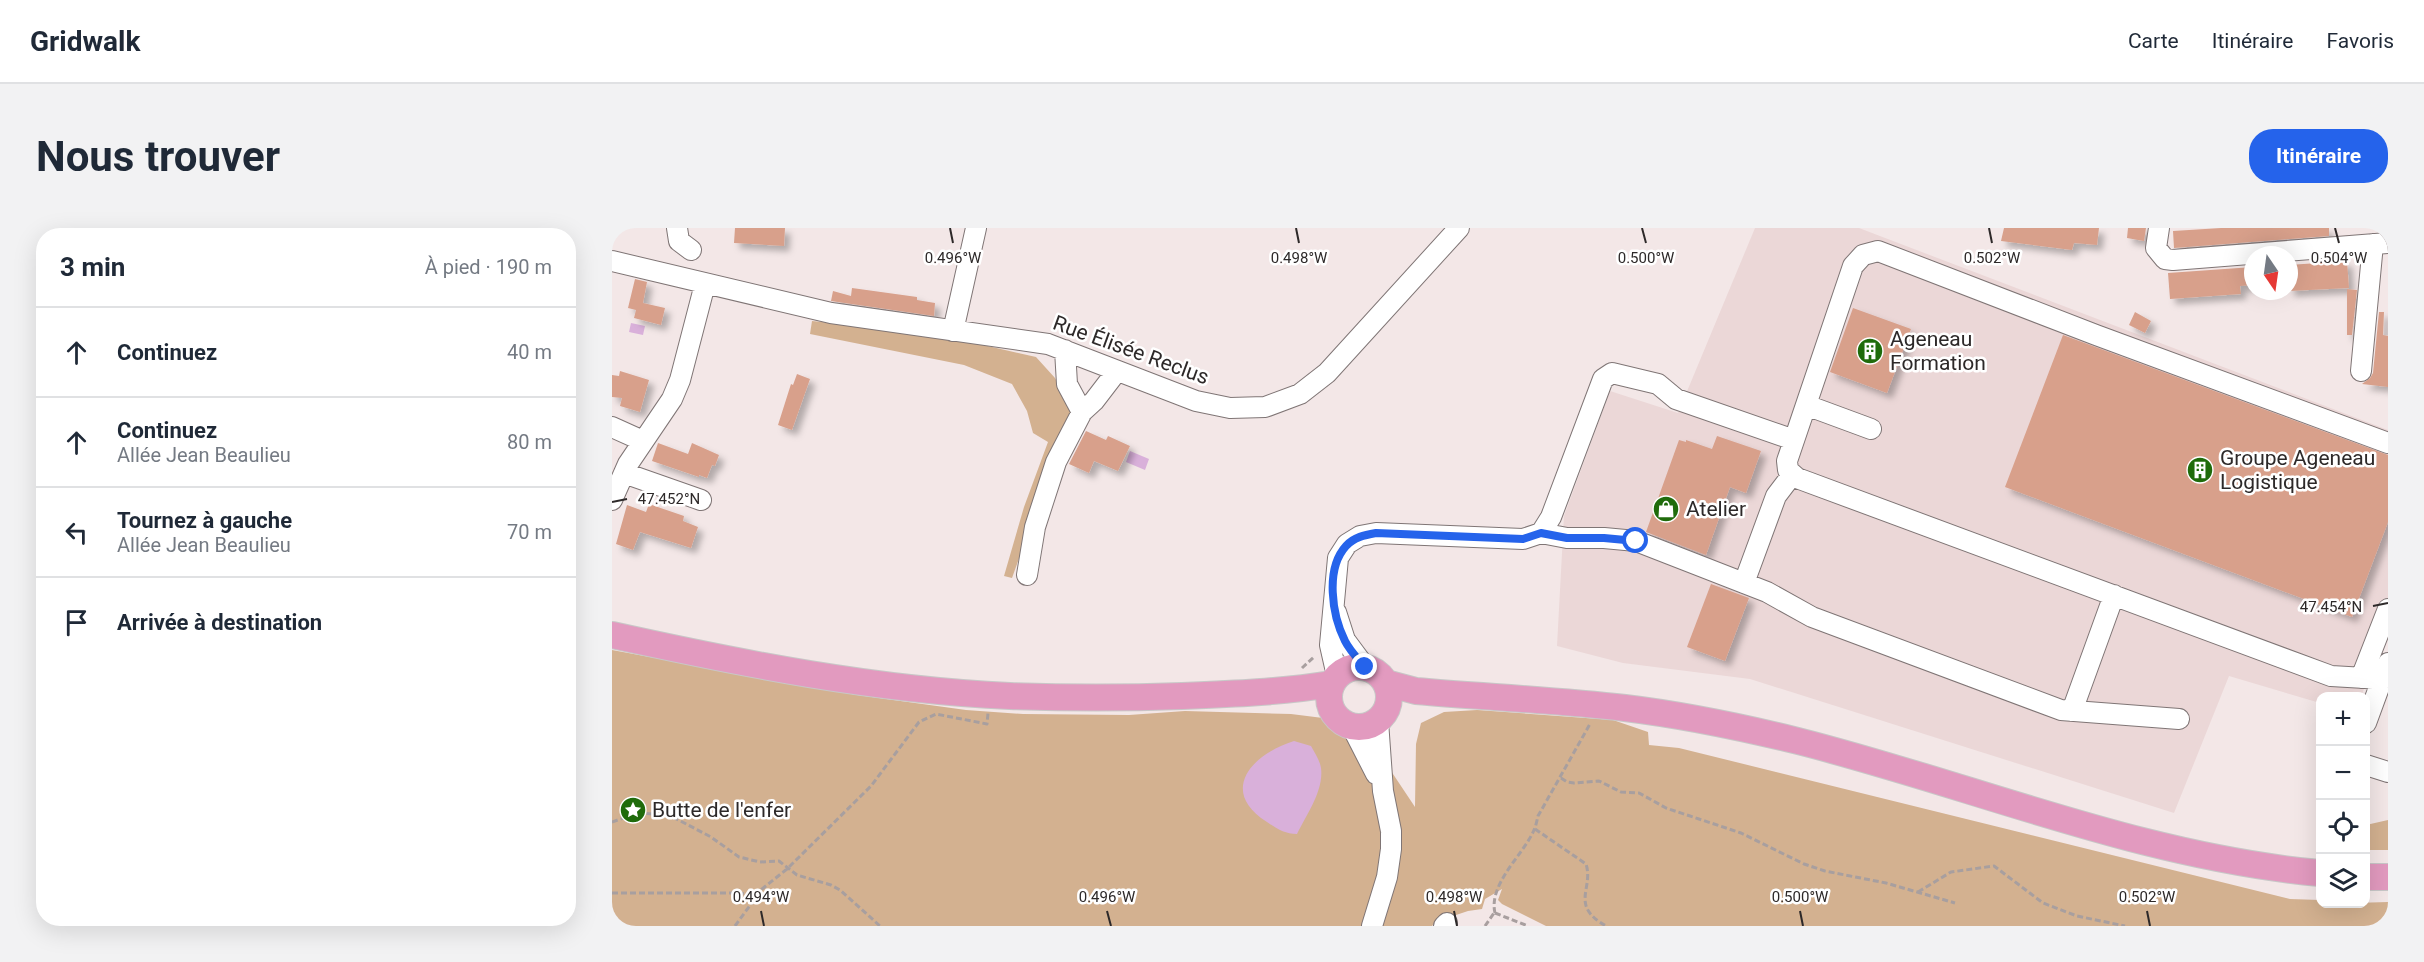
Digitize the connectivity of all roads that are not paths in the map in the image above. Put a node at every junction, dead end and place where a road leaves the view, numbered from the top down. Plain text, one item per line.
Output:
1 (677, 228) edge
2 (976, 228) edge
3 (1460, 228) edge
4 (2159, 228) edge
5 (2374, 240) edge
6 (691, 250) dead end
7 (612, 261) edge
8 (705, 284) junction
9 (953, 331) junction
10 (1065, 350) junction
11 (1117, 371) junction
12 (2361, 371) dead end
13 (1806, 405) junction
14 (1082, 412) junction
15 (612, 427) edge
16 (1871, 429) dead end
17 (1794, 440) junction
18 (643, 441) junction
19 (2388, 443) edge
20 (624, 473) junction
21 (1792, 475) junction
22 (612, 500) edge
23 (701, 500) dead end
24 (1541, 533) junction
25 (1027, 575) dead end
26 (1744, 584) junction
27 (2114, 595) junction
28 (1334, 603) junction
29 (2388, 609) edge
30 (612, 636) edge
31 (1365, 667) junction
32 (2385, 671) edge
33 (2361, 678) junction
34 (1334, 680) junction
35 (1386, 683) junction
36 (1231, 694) junction
37 (1471, 696) junction
38 (1331, 710) junction
39 (2072, 711) junction
40 (2370, 712) edge
41 (1382, 715) junction
42 (2179, 719) dead end
43 (1352, 727) junction
44 (2370, 766) edge
45 (2388, 772) edge
46 (1383, 791) junction
47 (2316, 873) edge
48 (2370, 877) edge
49 (2388, 878) edge
50 (1371, 925) edge

1 - 6 street
2 - 9 street
3 - 11 street, Rue Élisée Reclus
4 - 5 street
5 - 12 street
7 - 8 street, Rue Élisée Reclus
8 - 9 street, Rue Élisée Reclus
8 - 18 street
9 - 10 street, Rue Élisée Reclus
10 - 11 street, Rue Élisée Reclus
10 - 14 street
11 - 14 street
13 - 16 street
13 - 17 street
13 - 19 street
14 - 25 street
15 - 18 street
17 - 21 street
17 - 24 street
18 - 20 street
20 - 22 street
20 - 23 street
21 - 26 street
21 - 27 street
24 - 26 street
24 - 28 street
26 - 39 street
27 - 33 street
27 - 39 street
28 - 31 street
28 - 34 street
29 - 33 street
30 - 36 main road
31 - 34 main road
31 - 35 main road
32 - 33 street
32 - 40 street
34 - 36 main road
34 - 38 main road
35 - 37 main road
35 - 41 main road
36 - 38 main road
37 - 41 main road
37 - 47 main road
38 - 43 main road
39 - 42 street
41 - 43 main road
41 - 46 street
43 - 46 street
44 - 45 street
46 - 50 street
48 - 49 main road

